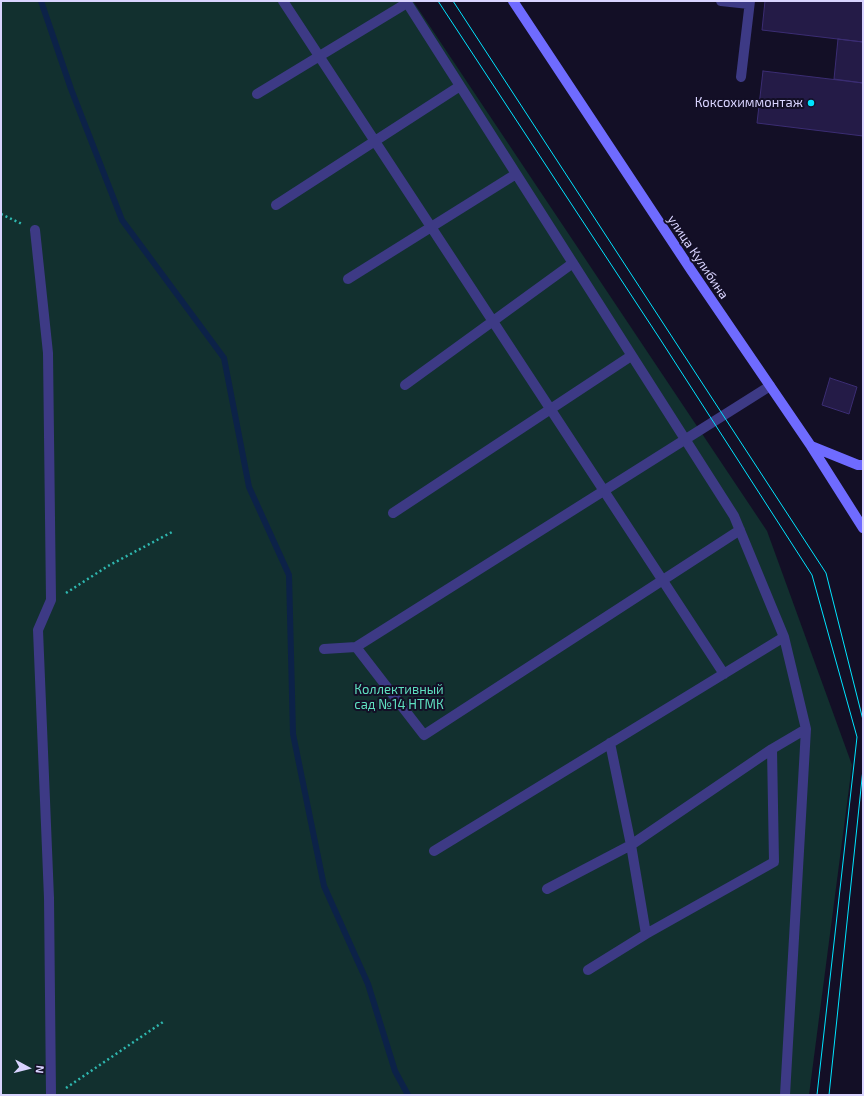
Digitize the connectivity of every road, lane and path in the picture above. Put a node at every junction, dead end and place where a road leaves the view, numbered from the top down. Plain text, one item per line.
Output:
1 (283, 1) edge
2 (513, 1) edge
3 (721, 1) edge
4 (406, 2) edge
5 (749, 3) edge
6 (319, 56) junction
7 (741, 77) dead end
8 (460, 86) junction
9 (257, 94) dead end
10 (375, 141) junction
11 (516, 174) junction
12 (276, 205) dead end
13 (1, 214) edge
14 (431, 227) junction
15 (35, 230) joint
16 (573, 263) junction
17 (348, 279) dead end
18 (493, 321) junction
19 (631, 356) junction
20 (405, 385) dead end
21 (770, 386) junction
22 (550, 409) junction
23 (685, 440) junction
24 (811, 446) junction
25 (863, 465) edge
26 (604, 490) junction
27 (393, 513) dead end
28 (863, 528) edge
29 (740, 530) junction
30 (174, 532) dead end
31 (663, 580) junction
32 (50, 603) junction
33 (784, 637) junction
34 (356, 647) junction
35 (324, 649) dead end
36 (724, 674) junction
37 (806, 728) junction
38 (610, 743) junction
39 (772, 749) junction
40 (631, 845) junction
41 (434, 851) dead end
42 (547, 889) dead end
43 (646, 934) junction
44 (588, 970) dead end
45 (163, 1022) dead end
46 (62, 1091) dead end
47 (51, 1095) edge
48 (785, 1095) edge

1 - 6 lane
2 - 21 street, улица Кулибина
3 - 5 lane
4 - 6 lane
4 - 8 lane
5 - 7 lane
6 - 9 lane
6 - 10 lane
8 - 10 lane
8 - 11 lane
10 - 12 lane
10 - 14 lane
11 - 14 lane
11 - 16 lane
13 - 15 path
14 - 17 lane
14 - 18 lane
15 - 32 lane
16 - 18 lane
16 - 19 lane
18 - 20 lane
18 - 22 lane
19 - 22 lane
19 - 23 lane
21 - 23 lane
21 - 24 street, улица Кулибина
22 - 26 lane
22 - 27 lane
23 - 26 lane
23 - 29 lane
24 - 25 street
24 - 28 street, улица Кулибина
26 - 31 lane
26 - 34 lane
29 - 31 lane
29 - 33 lane
30 - 32 path
31 - 34 lane
31 - 36 lane
32 - 47 lane
33 - 36 lane
33 - 37 lane
34 - 35 lane
36 - 38 lane
37 - 39 lane
37 - 48 lane
38 - 40 lane
38 - 41 lane
39 - 40 lane
39 - 43 lane
40 - 42 lane
40 - 43 lane
43 - 44 lane
45 - 46 path

